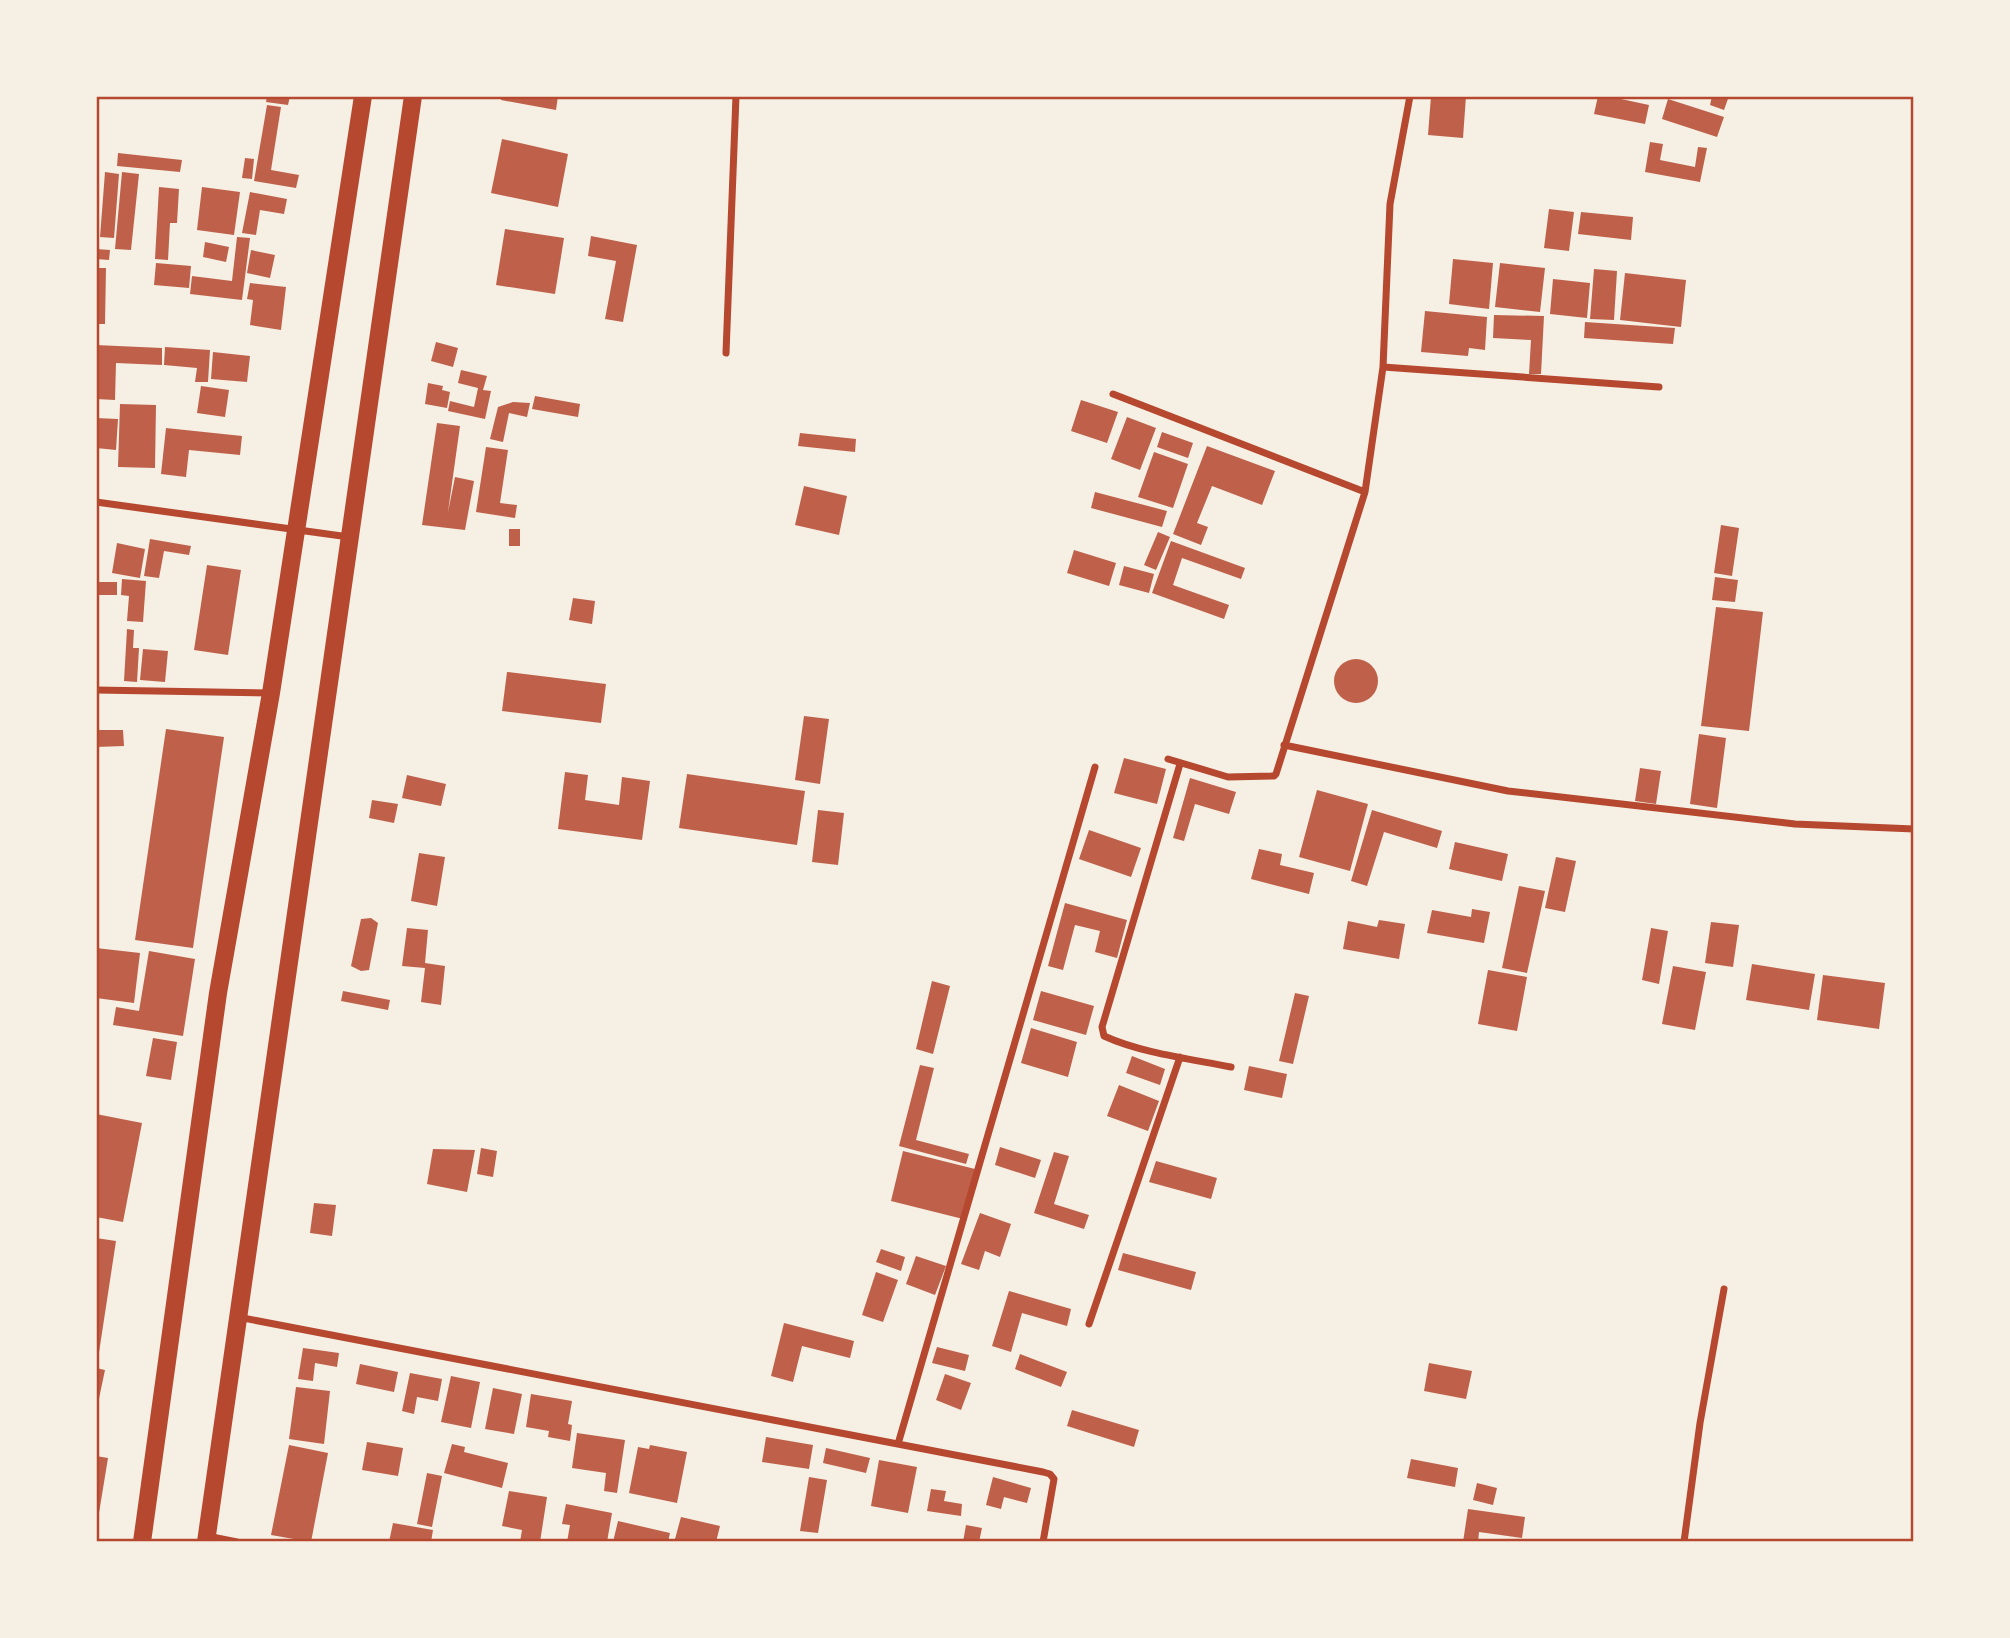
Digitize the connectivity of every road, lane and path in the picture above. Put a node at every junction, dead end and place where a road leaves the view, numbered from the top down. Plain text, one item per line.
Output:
1 (363, 96) edge
2 (413, 96) edge
3 (736, 96) edge
4 (1410, 96) edge
5 (726, 353) dead end
6 (1383, 367) junction
7 (1659, 387) dead end
8 (1113, 394) dead end
9 (1364, 492) junction
10 (96, 502) edge
11 (295, 530) junction
12 (349, 537) junction
13 (96, 690) edge
14 (271, 693) junction
15 (1284, 744) junction
16 (1168, 759) dead end
17 (1180, 764) junction
18 (1095, 767) dead end
19 (1914, 830) edge
20 (1180, 1057) junction
21 (1231, 1067) dead end
22 (1724, 1289) dead end
23 (237, 1317) junction
24 (1089, 1324) dead end
25 (898, 1444) junction
26 (206, 1539) edge
27 (142, 1542) edge
28 (237, 1542) edge
29 (1043, 1542) edge
30 (1684, 1542) edge

1 - 11 main road
2 - 12 main road
3 - 5 street
4 - 6 street
6 - 7 street
6 - 9 street
8 - 9 street
9 - 15 street
10 - 11 street
11 - 12 street
11 - 14 main road
12 - 23 main road
13 - 14 street
14 - 27 main road
15 - 17 street
15 - 19 street
16 - 17 street
17 - 20 street
18 - 25 street
20 - 21 street
20 - 24 street
22 - 30 street
23 - 25 street
23 - 26 main road
25 - 29 street
26 - 28 street

